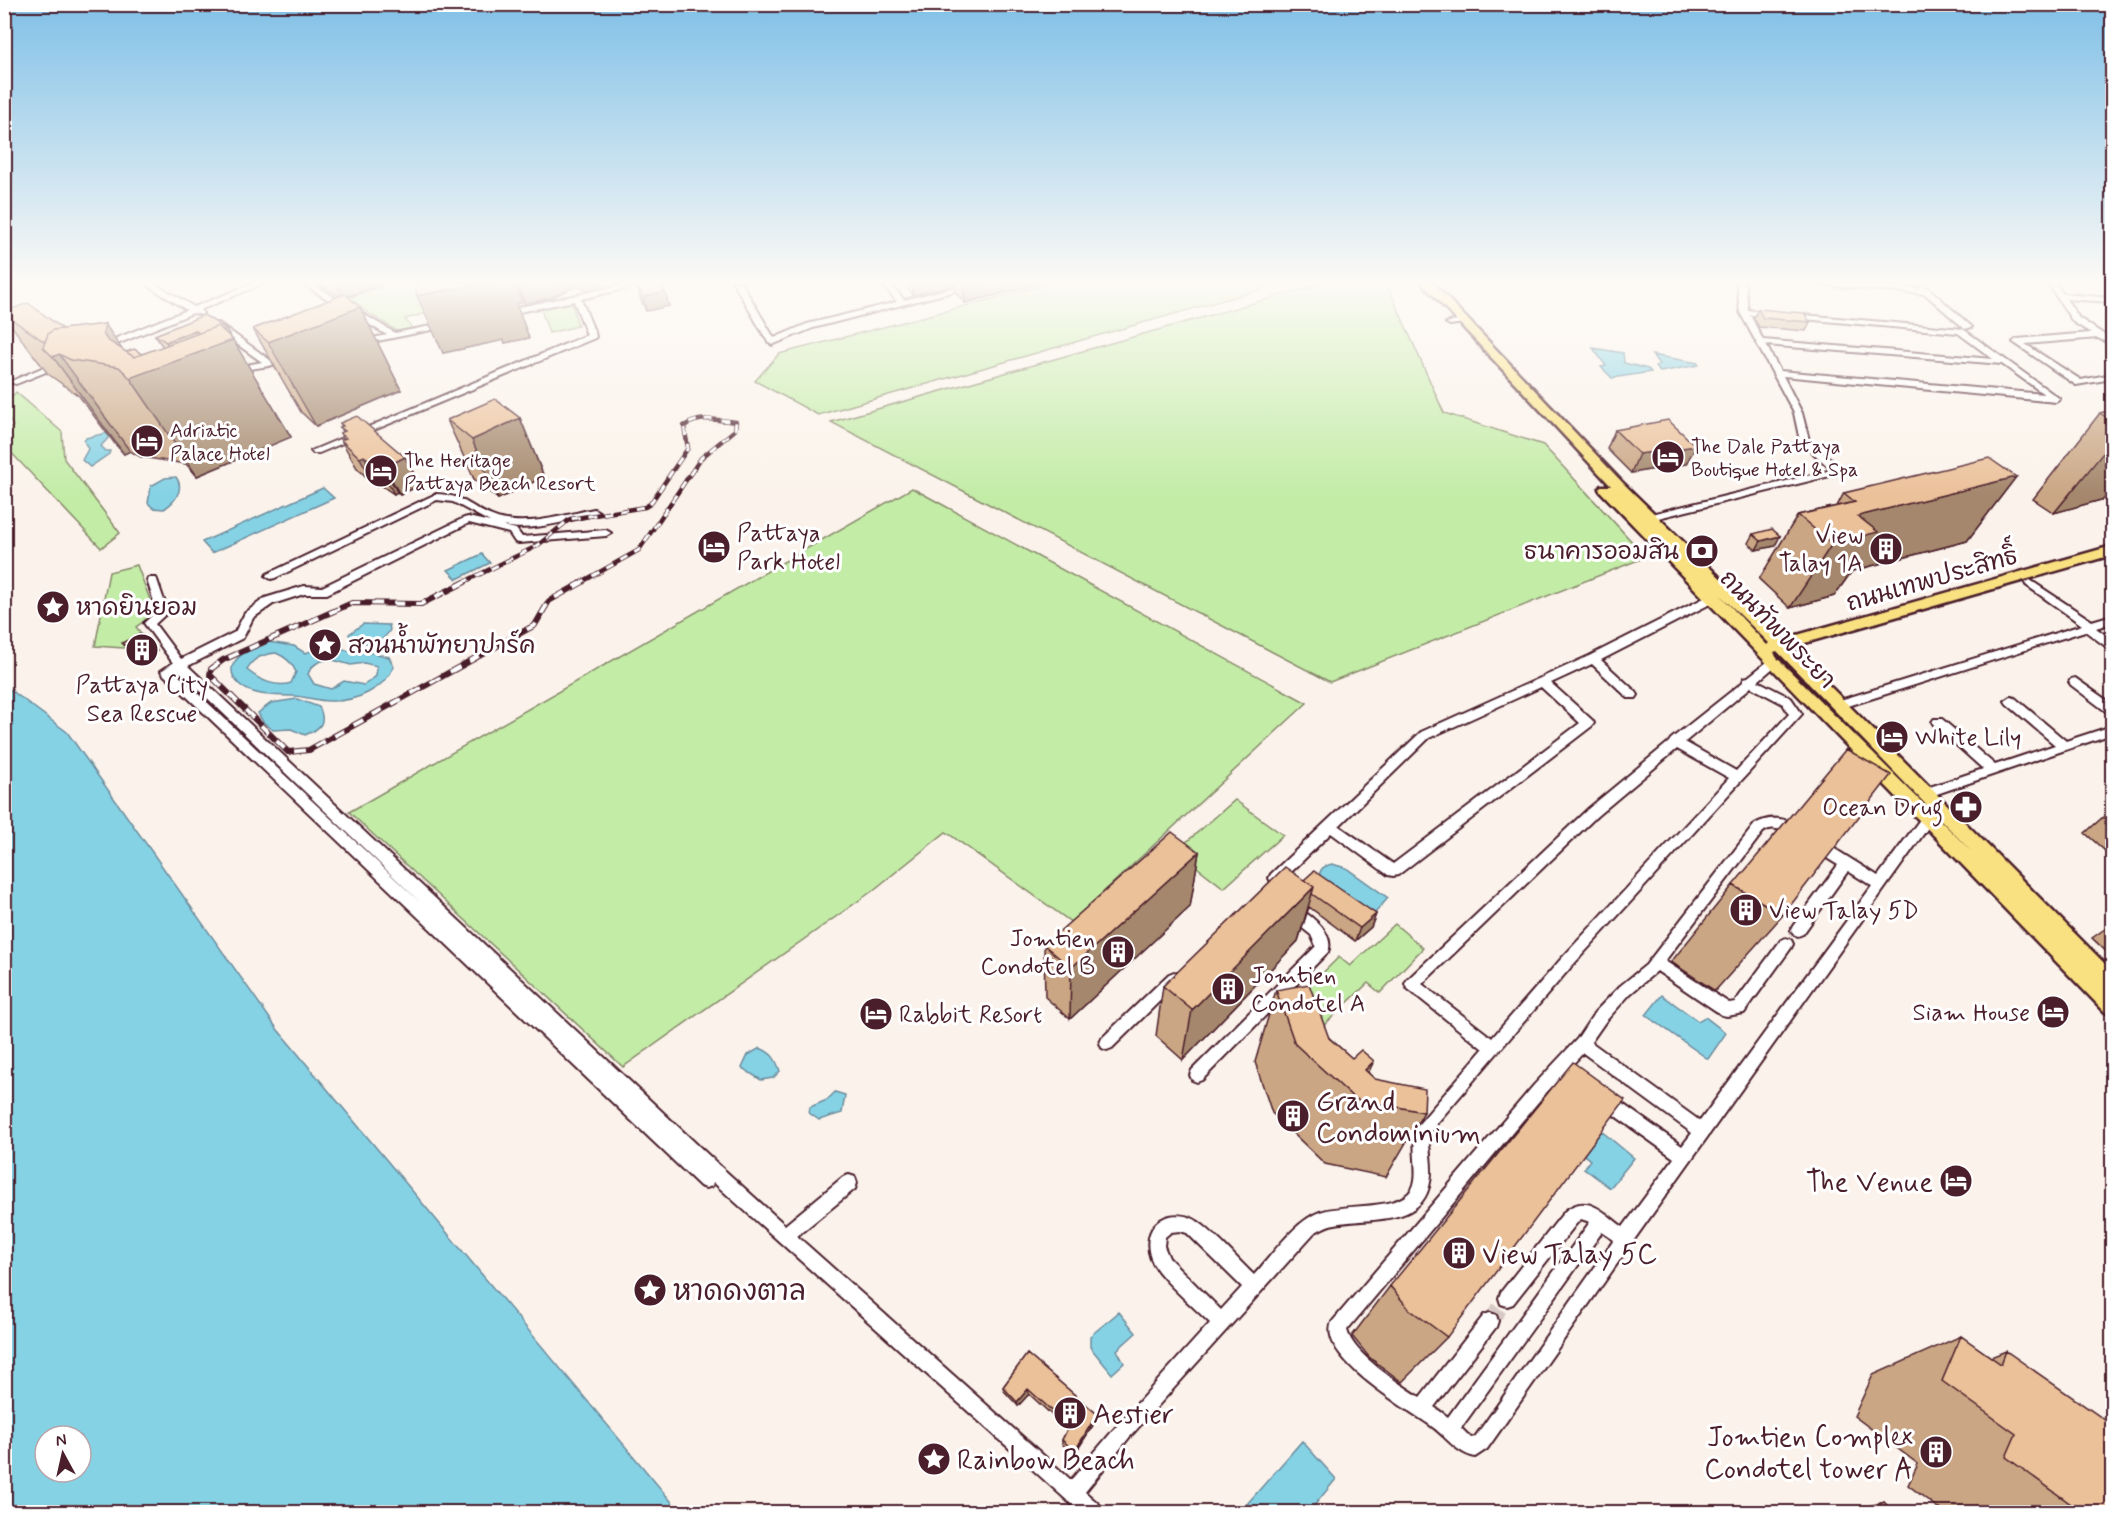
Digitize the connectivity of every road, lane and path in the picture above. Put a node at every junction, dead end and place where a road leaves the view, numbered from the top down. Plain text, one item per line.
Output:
1 (255, 353) edge
2 (552, 353) edge
3 (1484, 353) edge
4 (1487, 353) edge
5 (1766, 353) edge
6 (1892, 353) edge
7 (1994, 353) edge
8 (2033, 353) edge
9 (303, 356) edge
10 (72, 359) edge
11 (2005, 362) junction
12 (269, 363) junction
13 (224, 373) dead end
14 (1777, 374) junction
15 (2112, 377) edge
16 (13, 382) dead end
17 (316, 451) dead end
18 (594, 512) dead end
19 (1650, 517) junction
20 (606, 533) dead end
21 (2112, 550) edge
22 (2112, 558) edge
23 (271, 576) dead end
24 (152, 580) dead end
25 (2030, 583) junction
26 (1714, 597) junction
27 (2112, 619) edge
28 (2089, 626) junction
29 (2112, 645) edge
30 (1775, 654) junction
31 (1593, 659) junction
32 (179, 664) junction
33 (1542, 681) junction
34 (1748, 681) junction
35 (2075, 682) dead end
36 (1632, 695) dead end
37 (2011, 701) dead end
38 (1838, 705) junction
39 (2112, 710) edge
40 (1938, 722) dead end
41 (2112, 730) edge
42 (1675, 742) junction
43 (2064, 746) junction
44 (1993, 770) junction
45 (1737, 777) junction
46 (1925, 793) junction
47 (1928, 818) junction
48 (1330, 826) junction
49 (1847, 863) junction
50 (1880, 884) junction
51 (1263, 891) edge
52 (1281, 904) edge
53 (1798, 930) edge
54 (1786, 944) edge
55 (1656, 963) junction
56 (1180, 971) edge
57 (2112, 983) edge
58 (2112, 1006) edge
59 (1107, 1043) dead end
60 (1582, 1044) junction
61 (1491, 1047) junction
62 (1197, 1075) dead end
63 (1589, 1088) edge
64 (1702, 1131) junction
65 (1684, 1156) junction
66 (706, 1180) dead end
67 (849, 1183) dead end
68 (1601, 1220) junction
69 (786, 1235) junction
70 (1625, 1238) junction
71 (1254, 1287) junction
72 (1507, 1298) tunnel mouth
73 (1490, 1321) tunnel mouth
74 (1222, 1323) junction
75 (1422, 1408) junction
76 (1450, 1429) junction
77 (1072, 1494) junction
78 (1093, 1512) edge

1 - 12 street
2 - 17 street
3 - 26 main road, ถนนทัพพระยา
4 - 19 main road, ถนนทัพพระยา
5 - 14 street
6 - 11 street
7 - 11 street
8 - 15 street
9 - 12 street
10 - 16 street
11 - 14 street
12 - 13 street
14 - 19 street
18 - 23 street
19 - 30 main road, ถนนทัพพระยา
20 - 32 street
21 - 30 main road, ถนนเทพประสิทธิ์
22 - 25 main road, ถนนเทพประสิทธิ์
24 - 32 street
25 - 28 street
25 - 30 main road, ถนนเทพประสิทธิ์
26 - 30 main road, ถนนทัพพระยา
26 - 31 street
27 - 28 street
28 - 29 street
28 - 38 street
30 - 34 street
30 - 38 main road, ถนนทัพพระยา
30 - 47 main road, ถนนทัพพระยา
31 - 33 street
31 - 36 street
32 - 66 street
32 - 69 street
33 - 48 street
33 - 48 street
34 - 42 street
34 - 45 street
35 - 39 street
37 - 43 street
38 - 46 main road, ถนนทัพพระยา
40 - 44 street
41 - 43 street
42 - 45 street
42 - 61 street
43 - 44 street
44 - 46 street
45 - 61 street
46 - 57 main road, ถนนทัพพระยา
47 - 50 street
47 - 58 main road, ถนนทัพพระยา
48 - 51 street
49 - 50 street
49 - 53 street
49 - 55 street
50 - 64 street
52 - 62 street
54 - 55 street
55 - 60 street
56 - 59 street
60 - 64 street
60 - 75 street
61 - 71 street
63 - 65 street
64 - 65 street
65 - 70 street
67 - 69 street
68 - 70 street
68 - 72 street
68 - 76 street
69 - 77 street
70 - 76 street
71 - 74 street
71 - 74 street
73 - 75 street
74 - 77 street
75 - 76 street
77 - 78 street

